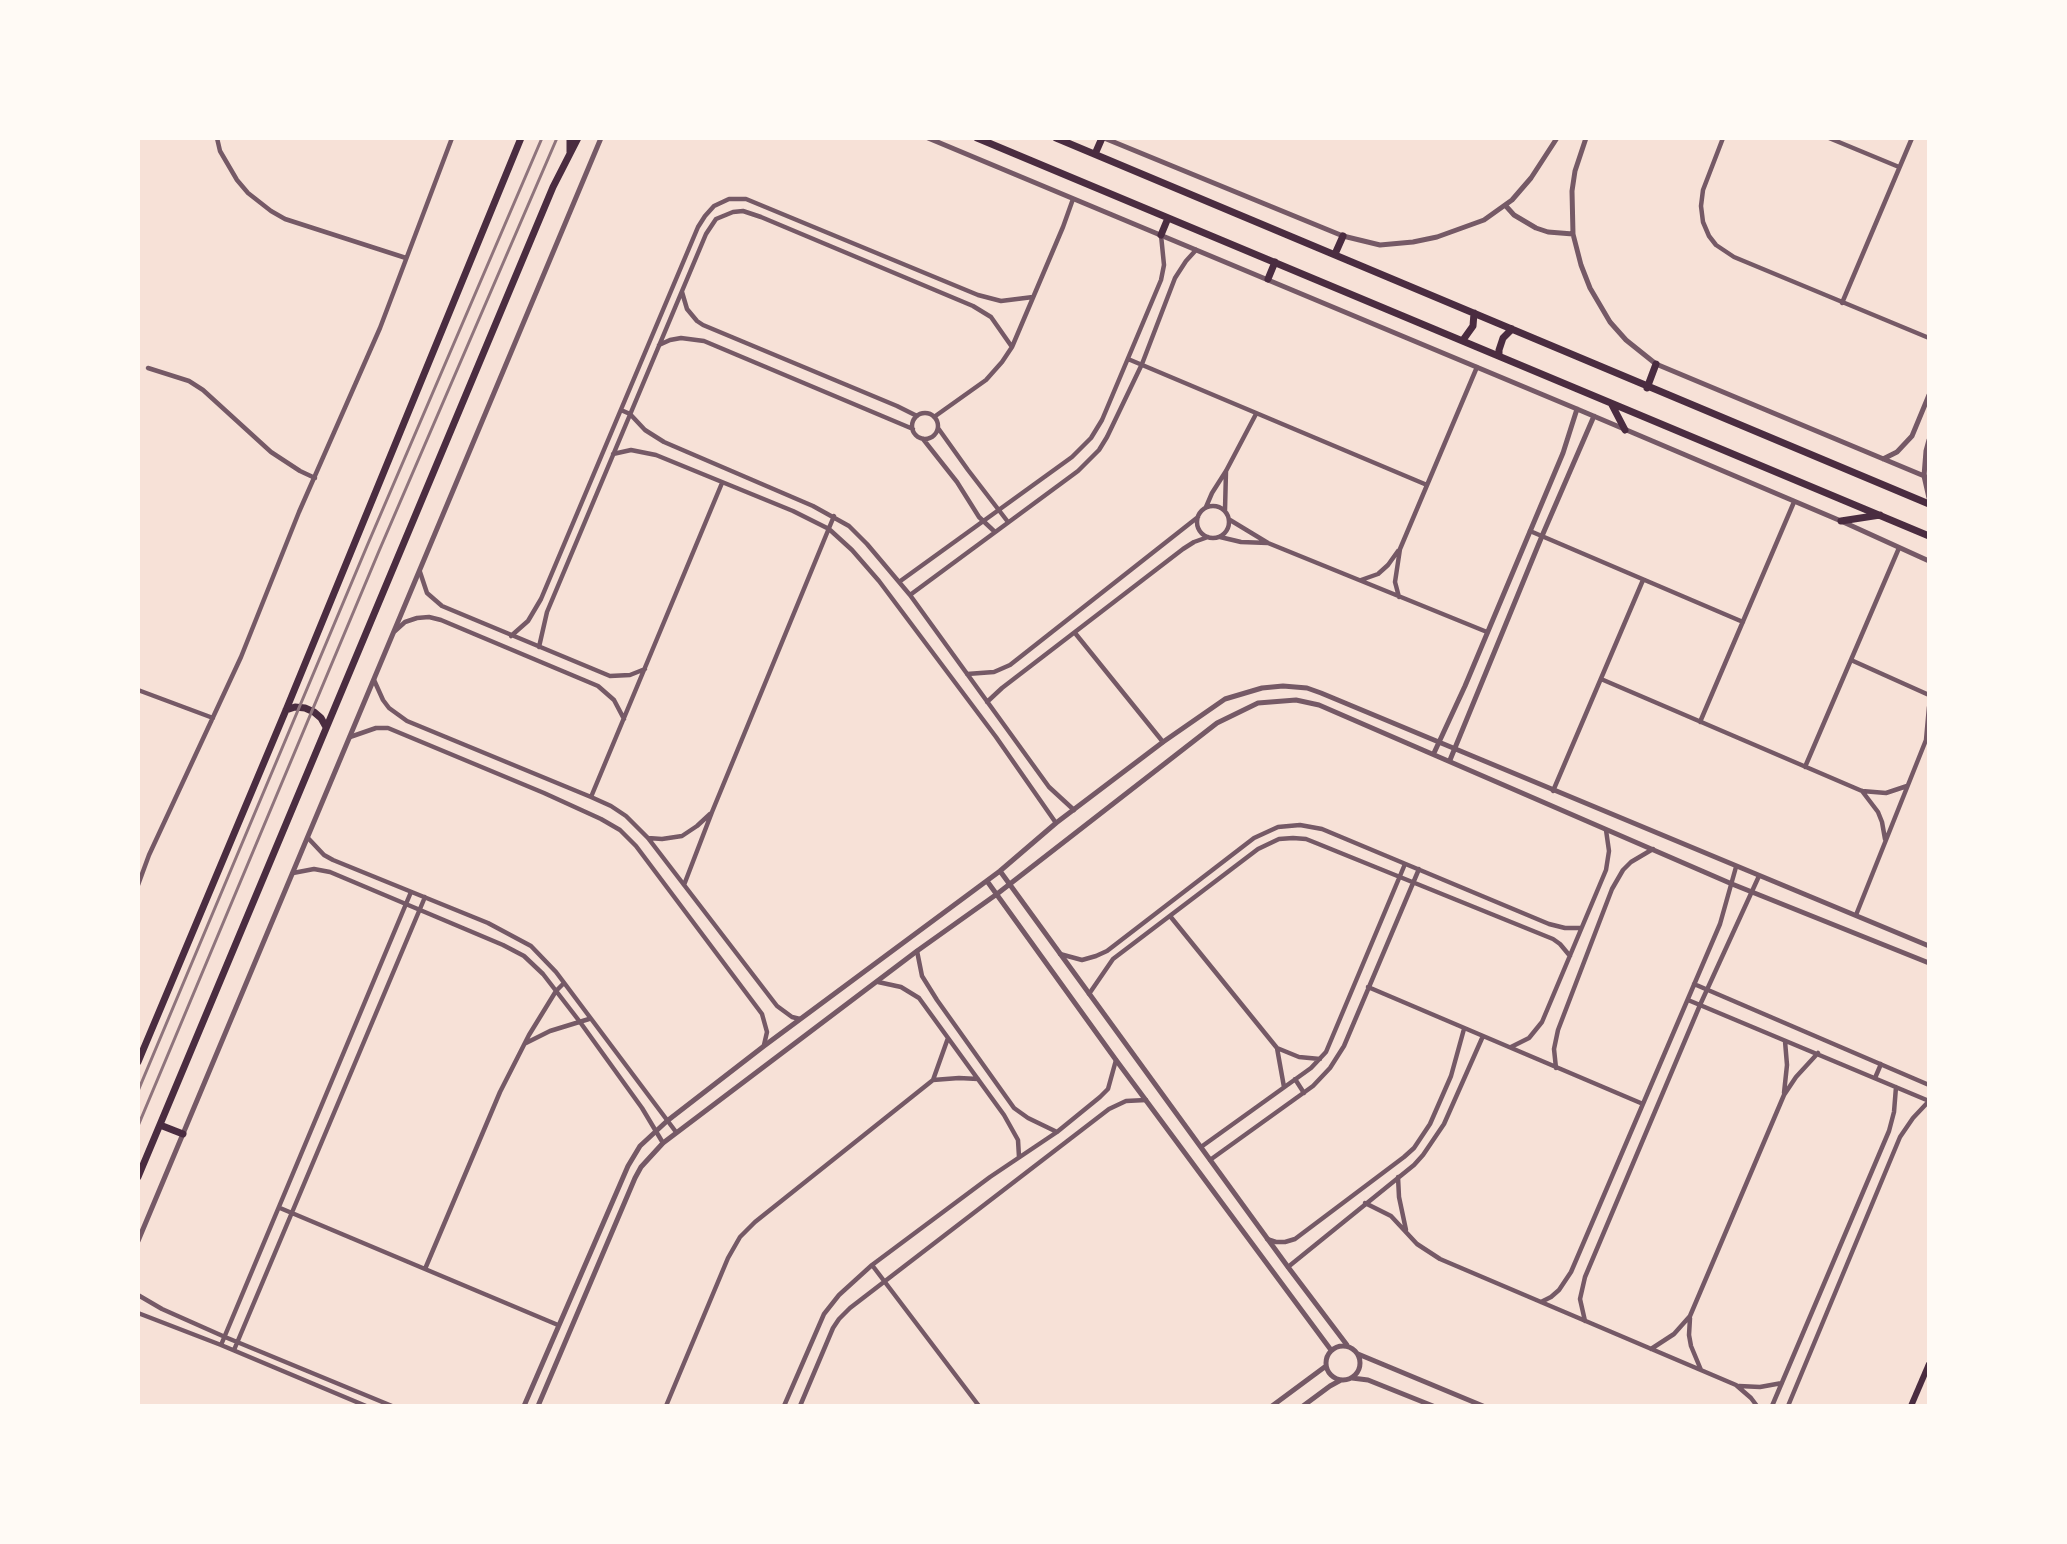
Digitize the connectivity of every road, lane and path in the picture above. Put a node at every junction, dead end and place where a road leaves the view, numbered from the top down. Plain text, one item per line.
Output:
1 (217, 138) edge
2 (452, 138) edge
3 (528, 138) edge
4 (570, 138) edge
5 (578, 138) edge
6 (602, 138) edge
7 (928, 138) edge
8 (977, 138) edge
9 (1056, 138) edge
10 (1103, 138) edge
11 (1557, 138) edge
12 (1586, 138) edge
13 (1723, 138) edge
14 (1829, 138) edge
15 (1912, 138) edge
16 (519, 141) edge
17 (570, 152) junction
18 (1095, 154) junction
19 (1899, 167) junction
20 (1073, 199) junction
21 (1505, 205) junction
22 (1168, 218) junction
23 (1573, 234) junction
24 (835, 235) junction
25 (1161, 235) junction
26 (1343, 236) junction
27 (830, 245) junction
28 (1196, 250) junction
29 (1335, 254) junction
30 (406, 258) junction
31 (1275, 262) junction
32 (1268, 279) junction
33 (682, 291) junction
34 (1033, 297) junction
35 (1842, 303) junction
36 (1474, 313) junction
37 (1512, 329) junction
38 (1929, 338) edge
39 (1463, 340) junction
40 (659, 345) junction
41 (1012, 347) junction
42 (1499, 356) junction
43 (1128, 359) junction
44 (1142, 364) junction
45 (1656, 364) junction
46 (1477, 367) junction
47 (148, 368) dead end
48 (1647, 387) junction
49 (1929, 395) edge
50 (1612, 405) junction
51 (1577, 409) junction
52 (621, 410) junction
53 (630, 414) junction
54 (1256, 414) junction
55 (917, 416) junction
56 (1594, 416) junction
57 (934, 417) junction
58 (938, 428) junction
59 (913, 429) junction
60 (1625, 430) junction
61 (923, 439) junction
62 (1929, 440) edge
63 (613, 454) junction
64 (1883, 459) junction
65 (1226, 471) junction
66 (1927, 477) edge
67 (315, 478) junction
68 (723, 483) junction
69 (1427, 485) junction
70 (1929, 498) edge
71 (1794, 502) junction
72 (1929, 504) edge
73 (1206, 507) junction
74 (998, 509) junction
75 (1226, 512) junction
76 (1881, 515) junction
77 (834, 516) junction
78 (1198, 517) junction
79 (1230, 520) junction
80 (1841, 521) junction
81 (985, 522) junction
82 (1008, 522) junction
83 (829, 529) junction
84 (1530, 531) junction
85 (995, 532) junction
86 (1929, 536) edge
87 (1208, 537) junction
88 (1219, 537) junction
89 (1542, 537) junction
90 (1268, 543) junction
91 (1899, 548) junction
92 (1400, 549) junction
93 (1929, 561) edge
94 (420, 572) junction
95 (1360, 580) junction
96 (1643, 580) junction
97 (899, 582) junction
98 (910, 595) junction
99 (1399, 597) junction
100 (1743, 622) junction
101 (395, 631) junction
102 (1486, 632) junction
103 (1074, 633) junction
104 (511, 636) junction
105 (539, 647) junction
106 (1851, 660) junction
107 (645, 669) junction
108 (967, 674) junction
109 (374, 680) junction
110 (1601, 680) junction
111 (138, 690) edge
112 (1929, 695) edge
113 (987, 702) junction
114 (1929, 706) edge
115 (286, 710) junction
116 (213, 718) junction
117 (624, 719) junction
118 (1700, 722) junction
119 (326, 727) junction
120 (350, 737) junction
121 (1928, 739) edge
122 (1440, 741) junction
123 (1163, 742) junction
124 (1456, 748) junction
125 (1434, 753) junction
126 (1450, 760) junction
127 (1805, 767) junction
128 (1907, 786) junction
129 (1553, 791) junction
130 (1862, 791) junction
131 (591, 797) junction
132 (1074, 810) junction
133 (712, 812) junction
134 (1056, 823) junction
135 (1606, 830) junction
136 (308, 838) junction
137 (648, 838) junction
138 (1886, 841) junction
139 (1653, 849) junction
140 (1406, 864) junction
141 (1736, 867) junction
142 (1419, 869) junction
143 (1000, 871) junction
144 (293, 873) junction
145 (1759, 876) junction
146 (1400, 877) junction
147 (987, 881) junction
148 (1413, 882) junction
149 (1009, 884) junction
150 (1732, 884) junction
151 (138, 885) edge
152 (684, 885) junction
153 (1751, 891) junction
154 (411, 892) junction
155 (996, 894) junction
156 (425, 897) junction
157 (407, 904) junction
158 (420, 910) junction
159 (1856, 915) junction
160 (1170, 916) junction
161 (1581, 928) junction
162 (531, 946) junction
163 (1929, 946) edge
164 (917, 951) junction
165 (1107, 951) junction
166 (1060, 954) junction
167 (524, 956) junction
168 (1570, 956) junction
169 (1113, 959) junction
170 (1929, 963) edge
171 (878, 982) junction
172 (564, 983) junction
173 (1694, 984) junction
174 (1368, 987) junction
175 (1707, 989) junction
176 (556, 991) junction
177 (1089, 994) junction
178 (937, 1000) junction
179 (1688, 1000) junction
180 (1700, 1005) junction
181 (926, 1008) junction
182 (589, 1019) junction
183 (800, 1019) junction
184 (580, 1022) junction
185 (1464, 1029) junction
186 (1483, 1036) junction
187 (948, 1038) junction
188 (1785, 1041) junction
189 (524, 1044) junction
190 (764, 1046) junction
191 (1277, 1048) junction
192 (1510, 1048) junction
193 (1818, 1053) junction
194 (1321, 1059) junction
195 (1116, 1060) junction
196 (138, 1062) edge
197 (1881, 1064) junction
198 (1556, 1068) junction
199 (1875, 1078) junction
200 (978, 1079) junction
201 (933, 1080) junction
202 (1295, 1080) junction
203 (1929, 1085) edge
204 (1896, 1087) junction
205 (1284, 1088) junction
206 (1304, 1093) junction
207 (1784, 1095) junction
208 (1146, 1100) junction
209 (1929, 1101) edge
210 (1643, 1104) junction
211 (1014, 1108) junction
212 (1004, 1115) junction
213 (668, 1121) junction
214 (160, 1125) junction
215 (656, 1131) junction
216 (676, 1132) junction
217 (1057, 1132) junction
218 (183, 1134) junction
219 (663, 1143) junction
220 (1201, 1147) junction
221 (1019, 1157) junction
222 (1210, 1160) junction
223 (1398, 1176) junction
224 (138, 1177) edge
225 (1365, 1203) junction
226 (280, 1208) junction
227 (293, 1214) junction
228 (1406, 1230) junction
229 (1267, 1239) junction
230 (138, 1241) edge
231 (872, 1265) junction
232 (1288, 1267) junction
233 (425, 1269) junction
234 (885, 1281) junction
235 (138, 1295) edge
236 (1541, 1302) junction
237 (1815, 1304) junction
238 (1828, 1309) junction
239 (138, 1313) edge
240 (1690, 1316) junction
241 (1585, 1321) junction
242 (558, 1325) junction
243 (225, 1337) junction
244 (238, 1342) junction
245 (221, 1345) junction
246 (1347, 1346) junction
247 (1651, 1349) junction
248 (234, 1350) junction
249 (1331, 1350) junction
250 (1358, 1354) junction
251 (1929, 1364) edge
252 (1326, 1366) junction
253 (1701, 1370) junction
254 (1350, 1378) junction
255 (1341, 1380) junction
256 (1782, 1383) junction
257 (1736, 1385) junction
258 (371, 1397) junction
259 (367, 1406) edge
260 (392, 1406) edge
261 (524, 1406) edge
262 (538, 1406) edge
263 (666, 1406) edge
264 (784, 1406) edge
265 (800, 1406) edge
266 (979, 1406) edge
267 (1272, 1406) edge
268 (1303, 1406) edge
269 (1433, 1406) edge
270 (1483, 1406) edge
271 (1757, 1406) edge
272 (1772, 1406) edge
273 (1788, 1406) edge
274 (1911, 1406) edge

1 - 30 street
2 - 30 street
3 - 16 main road
4 - 17 main road
5 - 17 main road
6 - 94 street
7 - 20 street
8 - 22 main road
9 - 18 main road
10 - 18 main road
10 - 26 street
11 - 21 street
12 - 23 street
13 - 35 street
14 - 19 street
15 - 19 street
16 - 115 main road
17 - 119 main road
18 - 29 main road
19 - 35 street
20 - 25 street
20 - 34 street
21 - 23 street
21 - 26 street
22 - 25 main road
22 - 31 main road
23 - 45 street
24 - 27 street
24 - 34 street
24 - 52 street
25 - 28 street
25 - 43 street
26 - 29 main road
27 - 33 street
27 - 41 street
28 - 32 street
28 - 44 street
29 - 36 main road
30 - 67 street
31 - 32 main road
31 - 39 main road
32 - 46 street
33 - 40 street
33 - 55 street
34 - 41 street
35 - 38 street
36 - 37 main road
36 - 39 main road
37 - 42 main road
37 - 48 main road
39 - 42 main road
40 - 53 street
40 - 59 street
41 - 57 street
42 - 50 main road
43 - 44 street
43 - 74 street
44 - 54 street
44 - 82 street
45 - 48 main road
45 - 64 street
46 - 51 street
46 - 69 street
47 - 67 street
48 - 72 main road
49 - 64 street
50 - 60 main road
50 - 76 main road
51 - 56 street
51 - 84 street
52 - 53 street
52 - 104 street
53 - 63 street
53 - 77 street
54 - 65 street
54 - 69 street
55 - 57 street
55 - 59 street
56 - 60 street
56 - 89 street
57 - 58 street
58 - 61 street
58 - 74 street
59 - 61 street
60 - 71 street
61 - 81 street
62 - 66 street
63 - 68 street
63 - 105 street
64 - 66 street
65 - 73 street
65 - 75 street
66 - 70 street
67 - 116 street
68 - 83 street
68 - 107 street
69 - 92 street
71 - 80 street
71 - 100 street
73 - 75 street
73 - 78 street
74 - 81 street
74 - 82 street
75 - 79 street
76 - 80 main road
76 - 86 main road
77 - 83 street
77 - 97 street
78 - 87 street
78 - 108 street
79 - 88 street
79 - 90 street
80 - 91 street
81 - 85 street
81 - 97 street
82 - 85 street
83 - 133 street
83 - 134 street
84 - 89 street
84 - 102 street
85 - 98 street
87 - 88 street
87 - 103 street
88 - 90 street
89 - 96 street
89 - 124 street
90 - 95 street
91 - 93 street
91 - 106 street
92 - 95 street
92 - 99 street
94 - 101 street
94 - 104 street
95 - 99 street
96 - 100 street
96 - 110 street
97 - 98 street
98 - 108 street
99 - 102 street
100 - 118 street
101 - 109 street
101 - 117 street
102 - 122 street
103 - 113 street
103 - 123 street
104 - 105 street
105 - 107 street
106 - 112 street
106 - 127 street
107 - 117 street
108 - 113 street
109 - 120 street
109 - 131 street
110 - 118 street
110 - 129 street
111 - 116 street
113 - 132 street
114 - 121 street
115 - 119 main road
115 - 196 main road
116 - 151 street
117 - 131 street
118 - 127 street
119 - 214 main road
120 - 136 street
120 - 190 street
121 - 128 street
122 - 123 street
122 - 124 street
122 - 125 street
123 - 132 street
124 - 126 street
124 - 129 street
125 - 126 street
125 - 149 street
126 - 135 street
127 - 130 street
128 - 130 street
128 - 138 street
129 - 141 street
130 - 138 street
131 - 137 street
132 - 134 street
133 - 137 street
133 - 152 street
134 - 143 street
135 - 139 street
135 - 161 street
136 - 144 street
136 - 154 street
137 - 152 street
138 - 159 street
139 - 150 street
139 - 198 street
140 - 142 street
140 - 146 street
140 - 165 street
141 - 145 street
141 - 150 street
142 - 148 street
142 - 161 street
143 - 147 street
143 - 149 street
144 - 157 street
144 - 218 street
145 - 153 street
145 - 159 street
146 - 148 street
146 - 160 street
146 - 194 street
147 - 155 street
147 - 183 street
148 - 168 street
148 - 174 street
149 - 155 street
149 - 166 street
150 - 153 street
150 - 173 street
152 - 183 street
153 - 170 street
153 - 175 street
154 - 156 street
154 - 157 street
155 - 164 street
155 - 195 street
156 - 158 street
156 - 162 street
157 - 158 street
157 - 226 street
158 - 167 street
158 - 227 street
159 - 163 street
160 - 169 street
160 - 191 street
161 - 168 street
162 - 167 street
162 - 172 street
164 - 171 street
164 - 178 street
165 - 166 street
165 - 169 street
166 - 177 street
167 - 176 street
168 - 192 street
169 - 177 street
171 - 181 street
171 - 216 street
172 - 176 street
172 - 182 street
173 - 175 street
173 - 179 street
174 - 185 street
174 - 206 street
175 - 180 street
175 - 197 street
176 - 184 street
176 - 189 street
177 - 220 street
178 - 181 street
178 - 211 street
179 - 180 street
179 - 210 street
180 - 188 street
180 - 241 street
181 - 187 street
182 - 184 street
182 - 213 street
183 - 190 street
184 - 189 street
184 - 215 street
185 - 186 street
185 - 229 street
186 - 192 street
186 - 223 street
187 - 200 street
187 - 201 street
188 - 193 street
188 - 207 street
189 - 233 street
190 - 213 street
191 - 194 street
191 - 205 street
192 - 198 street
193 - 199 street
193 - 207 street
194 - 202 street
195 - 208 street
195 - 217 street
197 - 199 street
197 - 203 street
198 - 210 street
199 - 204 street
200 - 201 street
200 - 212 street
201 - 263 street
202 - 205 street
202 - 206 street
204 - 209 street
204 - 237 street
205 - 220 street
206 - 222 street
207 - 240 street
208 - 234 street
208 - 249 street
209 - 238 street
210 - 236 street
211 - 212 street
211 - 217 street
212 - 221 street
213 - 215 street
213 - 216 street
214 - 218 main road
214 - 224 main road
215 - 219 street
215 - 242 street
216 - 219 street
217 - 221 street
218 - 230 street
219 - 262 street
220 - 222 street
221 - 231 street
222 - 229 street
223 - 225 street
223 - 228 street
225 - 228 street
225 - 232 street
226 - 227 street
226 - 243 street
227 - 233 street
227 - 244 street
228 - 236 street
229 - 232 street
231 - 234 street
231 - 264 street
232 - 246 street
233 - 242 street
234 - 265 street
234 - 266 street
235 - 243 street
236 - 241 street
237 - 238 street
237 - 256 street
238 - 273 street
239 - 245 street
240 - 247 street
240 - 253 street
241 - 247 street
242 - 261 street
243 - 244 street
243 - 245 street
244 - 248 street
244 - 258 street
245 - 248 street
246 - 249 street
246 - 250 street
247 - 253 street
248 - 259 street
249 - 252 street
250 - 254 street
250 - 270 street
251 - 274 main road
252 - 255 street
252 - 267 street
253 - 257 street
254 - 255 street
254 - 269 street
255 - 268 street
256 - 257 street
256 - 272 street
257 - 271 street
258 - 259 street
258 - 260 street

